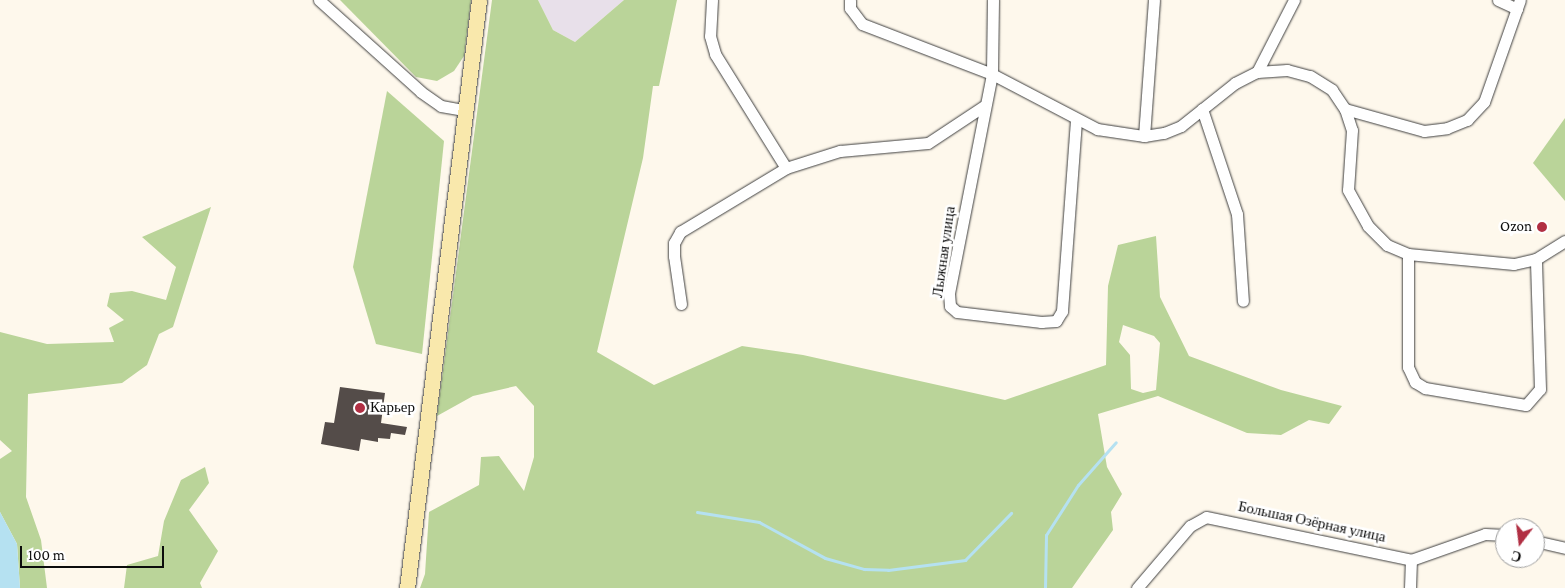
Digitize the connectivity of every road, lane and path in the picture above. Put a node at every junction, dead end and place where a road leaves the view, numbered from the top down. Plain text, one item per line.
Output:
1 (319, 0) edge
2 (479, 0) edge
3 (712, 0) edge
4 (850, 0) edge
5 (993, 0) edge
6 (1154, 0) edge
7 (1294, 0) edge
8 (1498, 0) edge
9 (1518, 5) edge
10 (1256, 72) junction
11 (992, 74) junction
12 (984, 106) junction
13 (1202, 109) junction
14 (1345, 109) junction
15 (463, 110) junction
16 (1076, 121) junction
17 (1144, 136) junction
18 (786, 168) junction
19 (1565, 241) edge
20 (1408, 254) junction
21 (1536, 259) junction
22 (1244, 301) dead end
23 (681, 304) dead end
24 (1495, 534) edge
25 (1545, 543) edge
26 (1565, 548) edge
27 (1411, 560) junction
28 (407, 588) edge
29 (1138, 588) edge
30 (1410, 588) edge

1 - 15 street
2 - 15 main road
3 - 18 street
4 - 11 street
5 - 11 street, Лыжная улица
6 - 17 street
7 - 10 street
8 - 9 street
9 - 14 street
10 - 13 street
10 - 14 street
11 - 12 street, Лыжная улица
11 - 16 street
12 - 16 street, Лыжная улица
12 - 18 street
13 - 17 street
13 - 22 street
14 - 20 street
15 - 28 main road
16 - 17 street
18 - 23 street
19 - 21 street
20 - 21 street
20 - 21 street
24 - 27 street
25 - 26 street
27 - 29 street, Большая Озёрная улица
27 - 30 street

